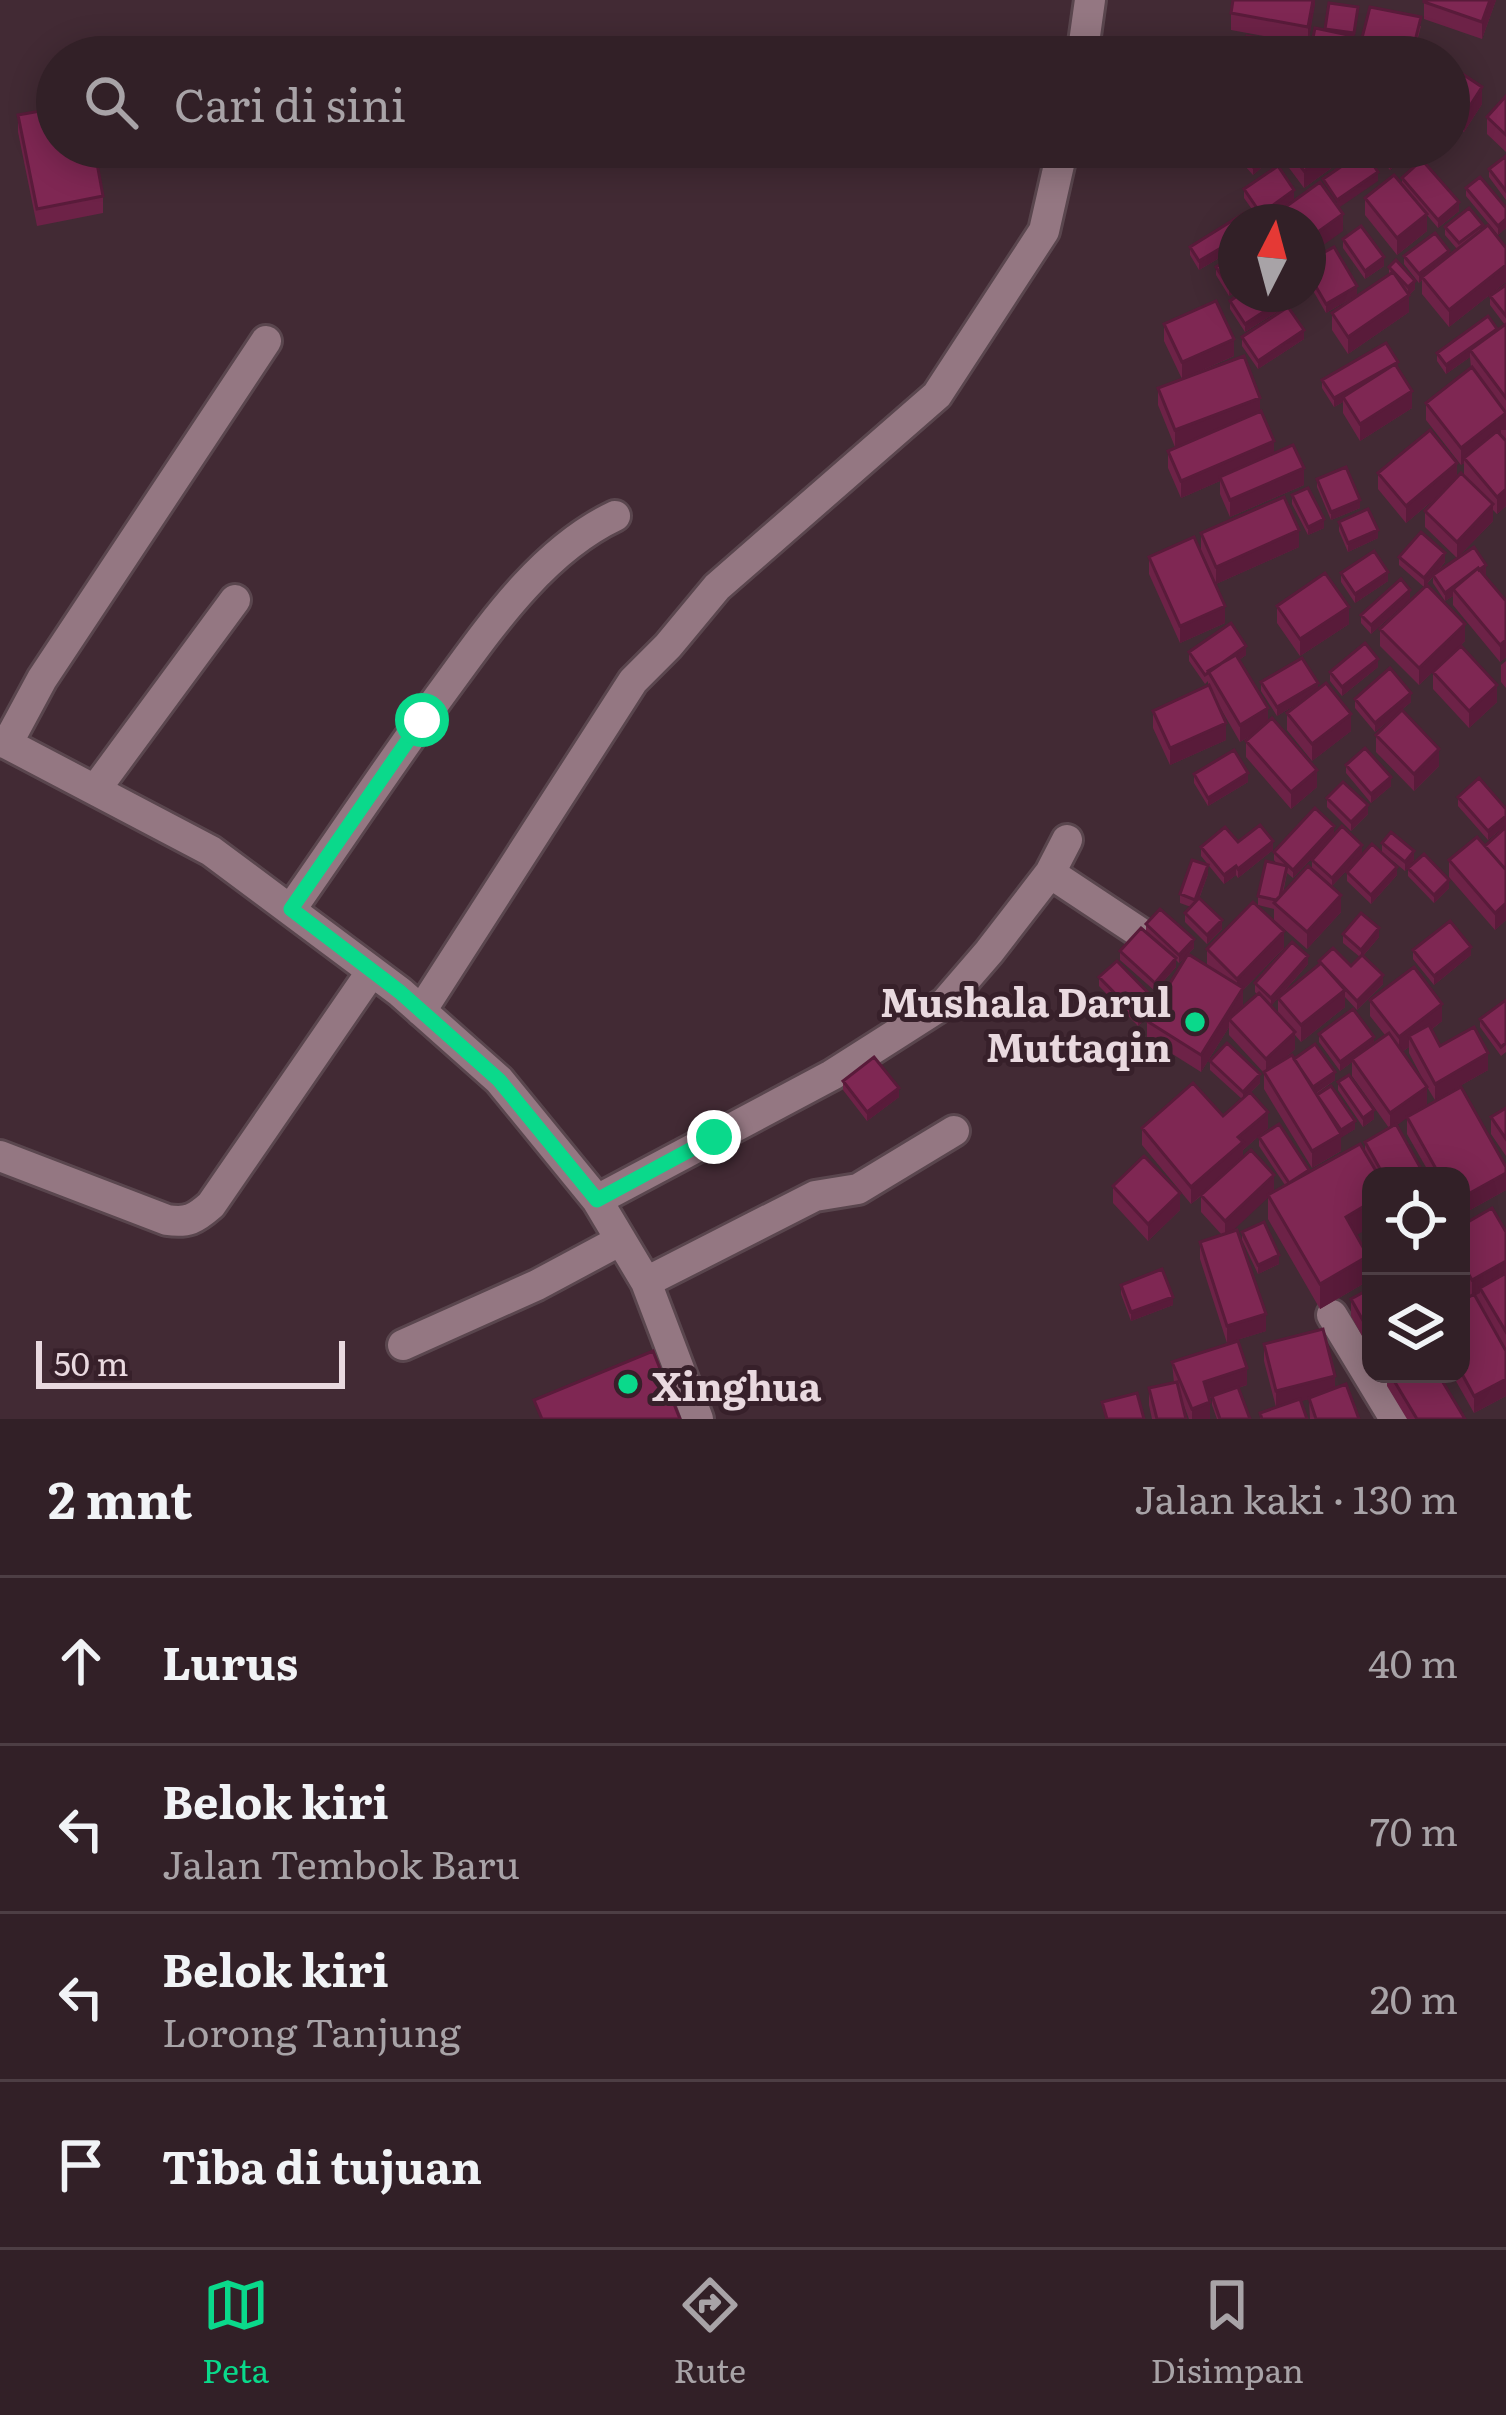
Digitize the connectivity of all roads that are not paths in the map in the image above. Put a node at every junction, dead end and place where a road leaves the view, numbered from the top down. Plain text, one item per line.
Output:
1 (1090, 0) edge
2 (1085, 36) edge
3 (1058, 168) edge
4 (266, 341) dead end
5 (615, 516) dead end
6 (235, 600) dead end
7 (9, 734) edge
8 (95, 790) junction
9 (1067, 840) dead end
10 (1050, 873) junction
11 (291, 909) junction
12 (1145, 936) edge
13 (372, 971) junction
14 (422, 1010) junction
15 (954, 1131) dead end
16 (0, 1156) edge
17 (597, 1200) junction
18 (621, 1240) junction
19 (646, 1282) junction
20 (1332, 1315) dead end
21 (403, 1345) dead end
22 (698, 1419) edge
23 (1395, 1419) edge

1 - 2 street
3 - 14 street
4 - 7 street
5 - 11 street
6 - 8 street
7 - 8 street
8 - 11 street
9 - 10 street
10 - 12 street
10 - 17 street
11 - 13 street
13 - 14 street
13 - 16 street
14 - 17 street
15 - 19 street
17 - 18 street
18 - 19 street
18 - 21 street
19 - 22 street
20 - 23 street

